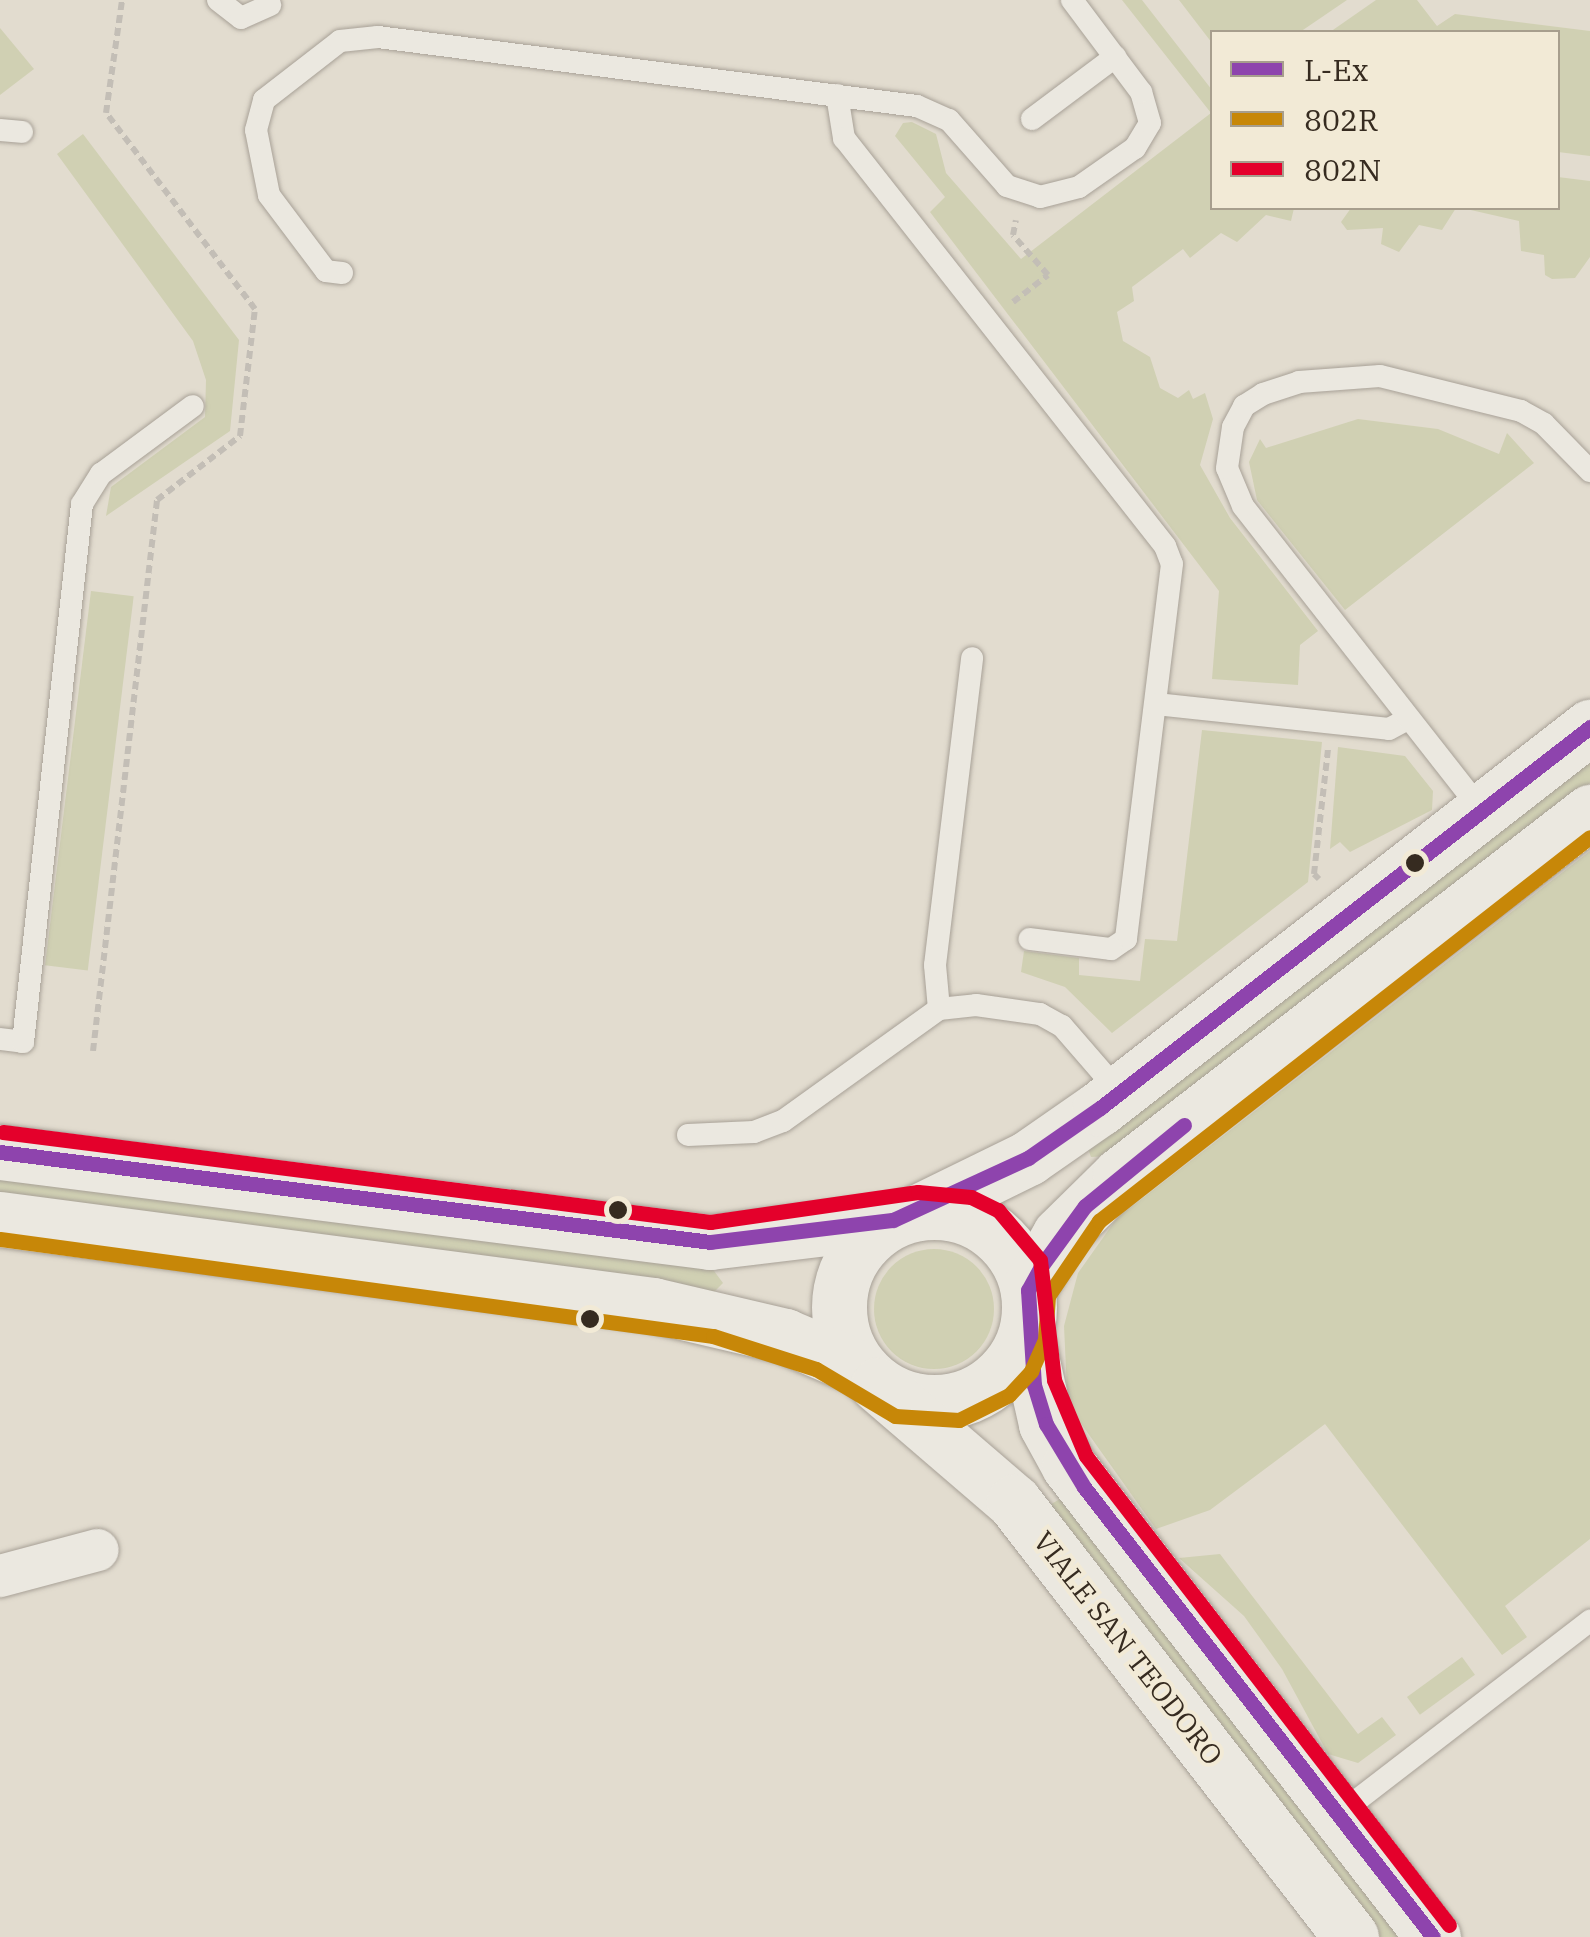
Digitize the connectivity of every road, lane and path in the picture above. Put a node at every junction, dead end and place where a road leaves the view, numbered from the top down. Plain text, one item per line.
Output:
1 (122, 0) edge
2 (218, 0) edge
3 (1072, 0) edge
4 (270, 5) dead end
5 (1114, 57) junction
6 (836, 95) junction
7 (1032, 119) dead end
8 (1020, 194) junction
9 (342, 273) dead end
10 (988, 322) junction
11 (193, 406) dead end
12 (1590, 470) edge
13 (972, 658) dead end
14 (1156, 704) junction
15 (1408, 719) junction
16 (1330, 723) junction
17 (1590, 727) edge
18 (1482, 811) junction
19 (1590, 812) edge
20 (1348, 915) junction
21 (1030, 939) dead end
22 (938, 1009) junction
23 (0, 1039) edge
24 (94, 1051) dead end
25 (1120, 1092) junction
26 (1070, 1129) junction
27 (688, 1136) dead end
28 (0, 1152) edge
29 (1120, 1175) junction
30 (906, 1216) junction
31 (0, 1219) edge
32 (710, 1242) junction
33 (1027, 1312) junction
34 (717, 1316) junction
35 (869, 1377) junction
36 (1084, 1487) junction
37 (1029, 1521) junction
38 (98, 1550) dead end
39 (0, 1576) edge
40 (1590, 1621) edge
41 (1338, 1814) junction
42 (1351, 1937) edge
43 (1433, 1937) edge

1 - 24 path
2 - 4 lane
3 - 5 lane
5 - 7 lane
5 - 8 lane
6 - 8 lane
6 - 9 lane
6 - 10 lane
8 - 10 path
10 - 14 lane
11 - 23 lane
12 - 15 lane
13 - 22 lane
14 - 16 lane
14 - 21 lane
15 - 16 lane
15 - 18 lane
16 - 20 path
17 - 18 main road
18 - 20 main road
19 - 29 main road
20 - 25 main road
22 - 25 lane
22 - 27 lane
25 - 26 main road
26 - 29 main road
26 - 30 main road
28 - 32 main road
29 - 33 main road
30 - 32 main road
30 - 33 main road
30 - 35 main road
31 - 34 main road, VIALE SAN TEODORO
32 - 34 main road
33 - 35 main road
33 - 36 main road
34 - 35 main road, VIALE SAN TEODORO
35 - 37 main road, VIALE SAN TEODORO
36 - 37 main road
36 - 41 main road
37 - 42 main road, VIALE SAN TEODORO
38 - 39 street
40 - 41 lane
41 - 43 main road

